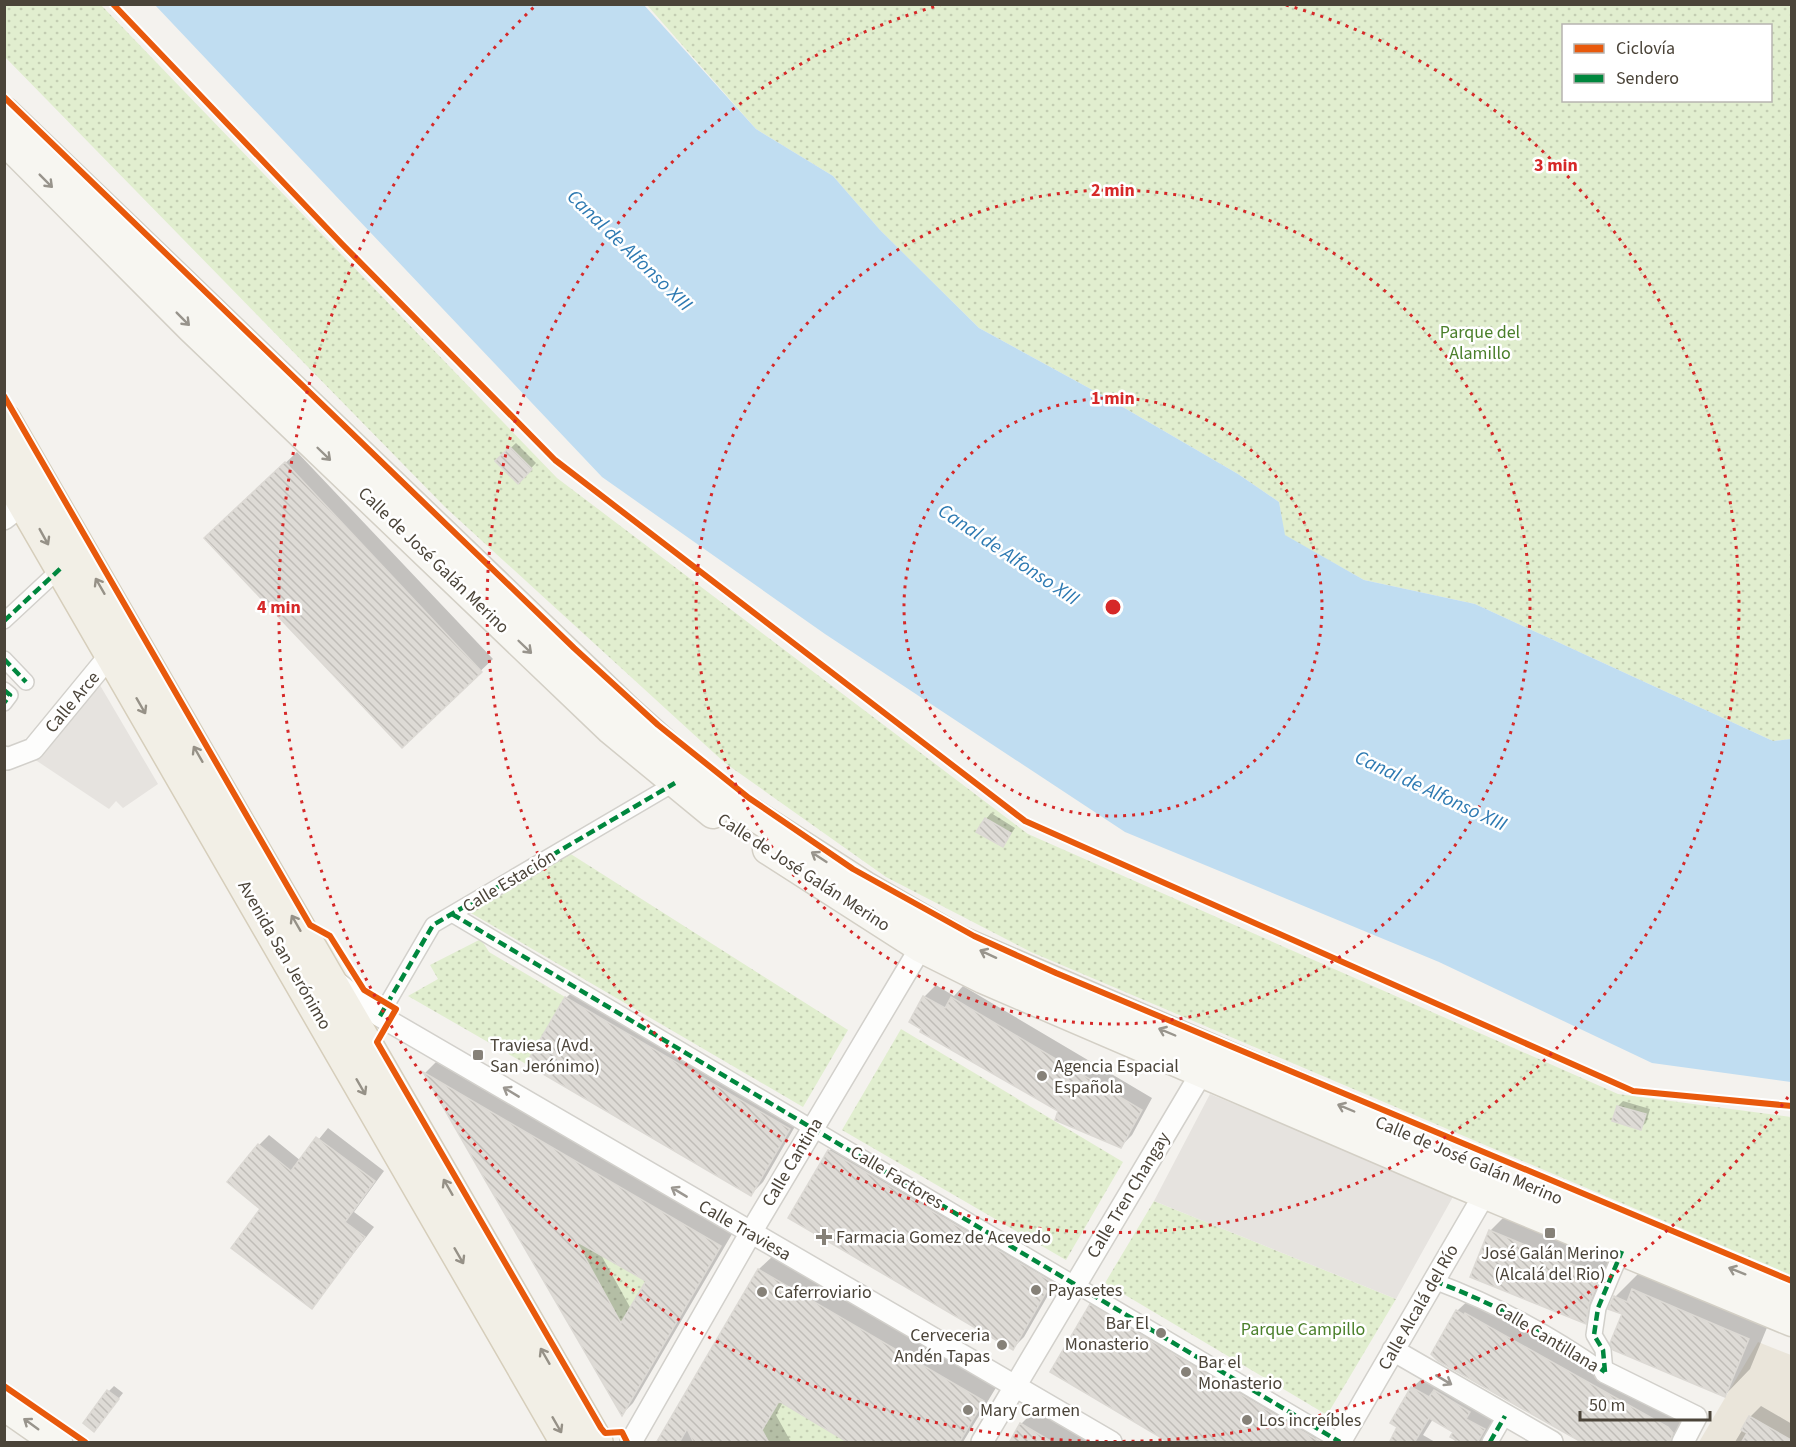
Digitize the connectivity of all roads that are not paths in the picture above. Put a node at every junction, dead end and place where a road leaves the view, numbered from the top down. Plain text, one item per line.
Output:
1 (4, 112) edge
2 (4, 140) edge
3 (4, 420) edge
4 (4, 468) edge
5 (15, 511) edge
6 (62, 568) junction
7 (4, 621) edge
8 (111, 654) junction
9 (8, 669) edge
10 (26, 682) dead end
11 (4, 690) edge
12 (4, 703) edge
13 (4, 757) edge
14 (675, 783) junction
15 (452, 914) junction
16 (921, 947) junction
17 (356, 1027) junction
18 (1202, 1072) junction
19 (812, 1127) junction
20 (1491, 1182) junction
21 (750, 1234) junction
22 (1622, 1251) junction
23 (1434, 1281) junction
24 (1075, 1285) junction
25 (1791, 1294) edge
26 (1791, 1321) edge
27 (1393, 1350) junction
28 (1605, 1372) junction
29 (1014, 1386) junction
30 (4, 1405) edge
31 (1505, 1416) junction
32 (57, 1443) edge
33 (567, 1443) edge
34 (596, 1443) edge
35 (631, 1443) edge
36 (982, 1443) edge
37 (1111, 1443) edge
38 (1340, 1443) edge
39 (1490, 1443) edge
40 (1552, 1443) edge
41 (1683, 1443) edge

20 -> 1 main road, Calle de José Galán Merino
2 -> 14 main road, Calle de José Galán Merino
17 -> 3 main road, Avenida San Jerónimo
4 - 5 main road, Avenida San Jerónimo
5 -> 6 main road, Avenida San Jerónimo
6 - 7 street
6 - 8 main road, Avenida San Jerónimo
8 - 13 street, Calle Arce
8 -> 17 main road, Avenida San Jerónimo
9 - 10 street
11 - 12 street
14 - 15 street, Calle Estación
14 - 16 main road, Calle de José Galán Merino
15 - 17 street, Calle Estación
15 - 19 street, Calle Factores
16 - 18 main road, Calle de José Galán Merino
16 - 19 street, Calle Cantina
21 -> 17 street, Calle Traviesa
17 -> 33 main road, Avenida San Jerónimo
34 -> 17 main road, Avenida San Jerónimo
18 - 20 main road, Calle de José Galán Merino
18 - 24 street, Calle Tren Changay
19 - 21 street, Calle Cantina
19 - 24 street, Calle Factores
20 - 22 main road, Calle de José Galán Merino
20 - 23 street, Calle Alcalá del Río
25 -> 20 main road, Calle de José Galán Merino
21 - 29 street, Calle Traviesa
21 - 35 street, Calle Cantina
22 - 26 main road, Calle de José Galán Merino
22 - 28 street
23 - 27 street, Calle Alcalá del Río
23 - 28 street, Calle Cantillana
24 - 29 street, Calle Tren Changay
24 - 38 street, Calle Factores
27 -> 31 street
27 - 38 street, Calle Alcalá del Río
28 - 41 street, Calle Cantillana
29 - 36 street, Calle Tren Changay
29 - 37 street, Calle Traviesa
32 -> 30 main road
31 - 39 street
31 - 40 street

